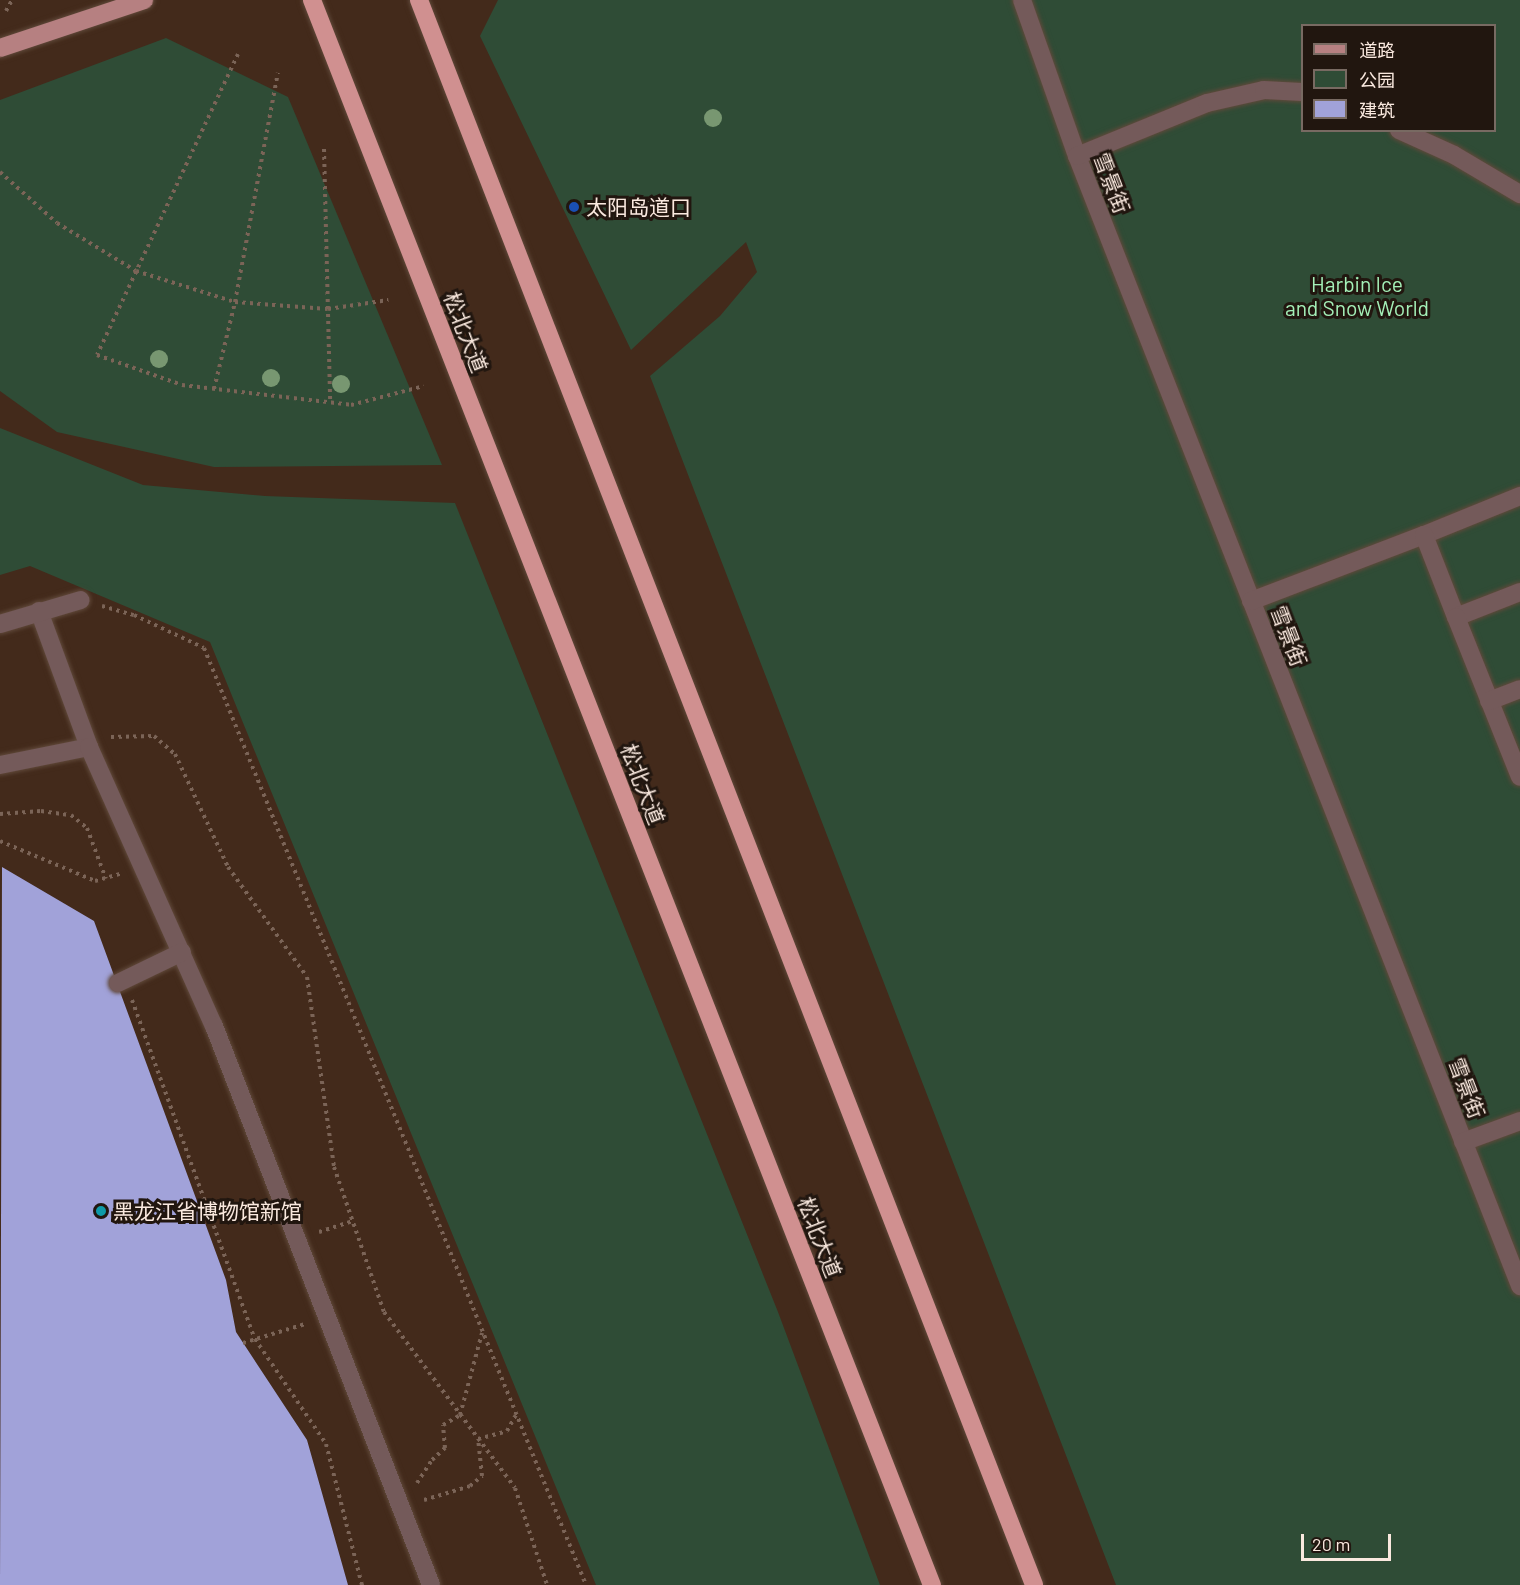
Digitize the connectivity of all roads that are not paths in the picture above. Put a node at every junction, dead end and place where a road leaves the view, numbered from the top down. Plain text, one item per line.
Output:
1 (144, 0) edge
2 (312, 0) edge
3 (419, 0) edge
4 (1022, 0) edge
5 (0, 48) edge
6 (1301, 92) edge
7 (1403, 132) edge
8 (1077, 156) junction
9 (1520, 194) edge
10 (1520, 496) edge
11 (1424, 535) junction
12 (1520, 592) edge
13 (81, 600) road end
14 (1251, 601) junction
15 (39, 610) junction
16 (1456, 616) junction
17 (0, 624) edge
18 (1520, 689) edge
19 (1489, 701) junction
20 (89, 747) junction
21 (0, 765) edge
22 (1520, 777) edge
23 (182, 952) junction
24 (122, 982) road end
25 (1520, 1120) edge
26 (1463, 1142) junction
27 (1520, 1286) edge
28 (431, 1585) edge
29 (932, 1585) edge
30 (1034, 1585) edge

1 - 5 main road
2 - 29 highway, 松北大道
3 - 30 highway
4 - 8 street, 雪景街
6 - 8 street
7 - 9 street
8 - 14 street, 雪景街
10 - 11 street
11 - 14 street
11 - 16 street
12 - 16 street
13 - 15 street
14 - 26 street, 雪景街
15 - 17 street
15 - 20 street
16 - 19 street
18 - 19 street
19 - 22 street
20 - 21 street
20 - 23 street
23 - 24 street
23 - 28 street
25 - 26 street
26 - 27 street, 雪景街

